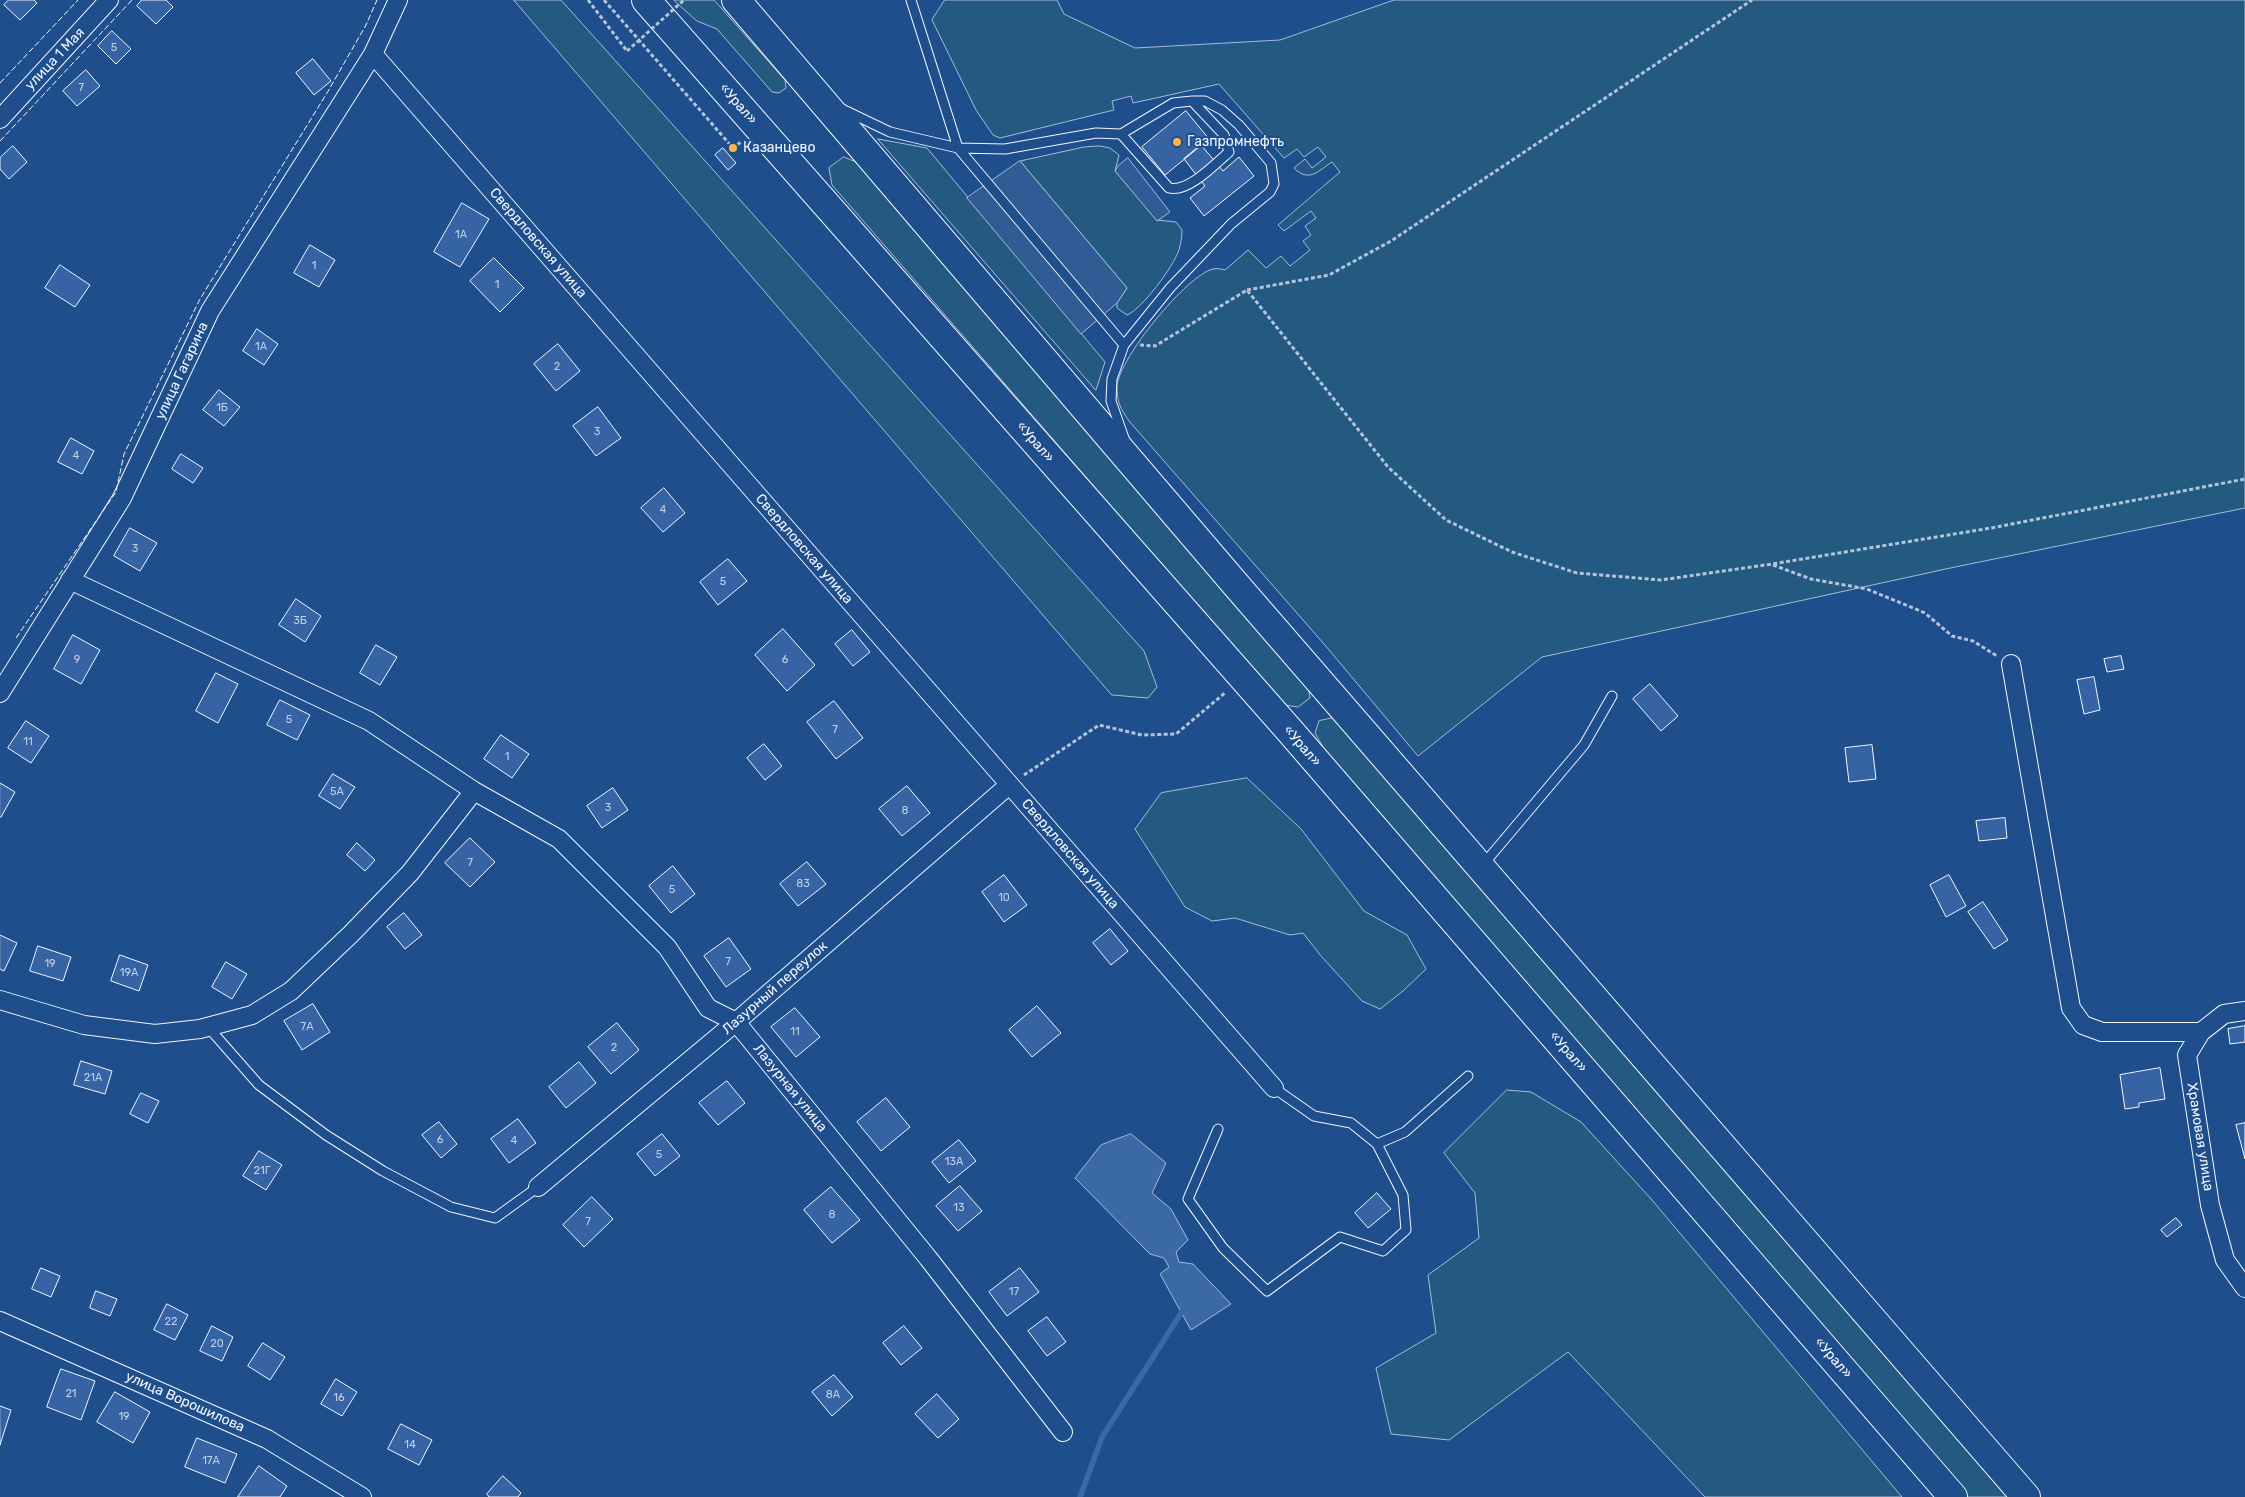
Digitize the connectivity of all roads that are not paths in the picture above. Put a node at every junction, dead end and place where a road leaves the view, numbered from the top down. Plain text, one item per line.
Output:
1 (109, 0) edge
2 (398, 0) edge
3 (646, 0) edge
4 (736, 0) edge
5 (911, 0) edge
6 (373, 54) junction
7 (801, 75) junction
8 (1192, 101) junction
9 (0, 119) edge
10 (1121, 134) junction
11 (958, 148) junction
12 (1124, 345) junction
13 (1132, 462) junction
14 (70, 580) junction
15 (2011, 664) road end
16 (0, 693) edge
17 (1612, 696) dead end
18 (1009, 785) junction
19 (474, 790) junction
20 (1482, 867) junction
21 (0, 1000) edge
22 (2245, 1011) edge
23 (736, 1022) junction
24 (208, 1027) junction
25 (2201, 1032) junction
26 (1468, 1076) dead end
27 (1274, 1088) joint
28 (1218, 1129) dead end
29 (1377, 1144) junction
30 (538, 1187) joint
31 (2245, 1288) edge
32 (0, 1321) edge
33 (1063, 1432) dead end
34 (362, 1497) edge
35 (1953, 1497) edge
36 (2026, 1497) edge

1 - 9 street, улица 1 Мая
2 - 6 street
3 - 35 main road, «Урал»
4 - 7 main road
5 - 11 lane
6 - 14 street, улица Гагарина
6 - 18 street, Свердловская улица
7 - 11 lane
7 - 13 main road
8 - 10 lane
8 - 10 lane
8 - 12 lane
10 - 11 lane
11 - 12 lane
12 - 13 lane
13 - 20 main road
14 - 16 street, улица Гагарина
14 - 19 street, Лазурная улица
15 - 25 street
17 - 20 lane
18 - 23 street, Лазурный переулок
18 - 27 street, Свердловская улица
19 - 23 street, Лазурная улица
19 - 24 street
20 - 36 main road
21 - 24 street
22 - 25 street, Храмовая улица
23 - 30 street, Лазурный переулок
23 - 33 street, Лазурная улица
24 - 30 lane
25 - 31 street, Храмовая улица
26 - 29 lane
27 - 29 lane
28 - 29 lane
32 - 34 street, улица Ворошилова

